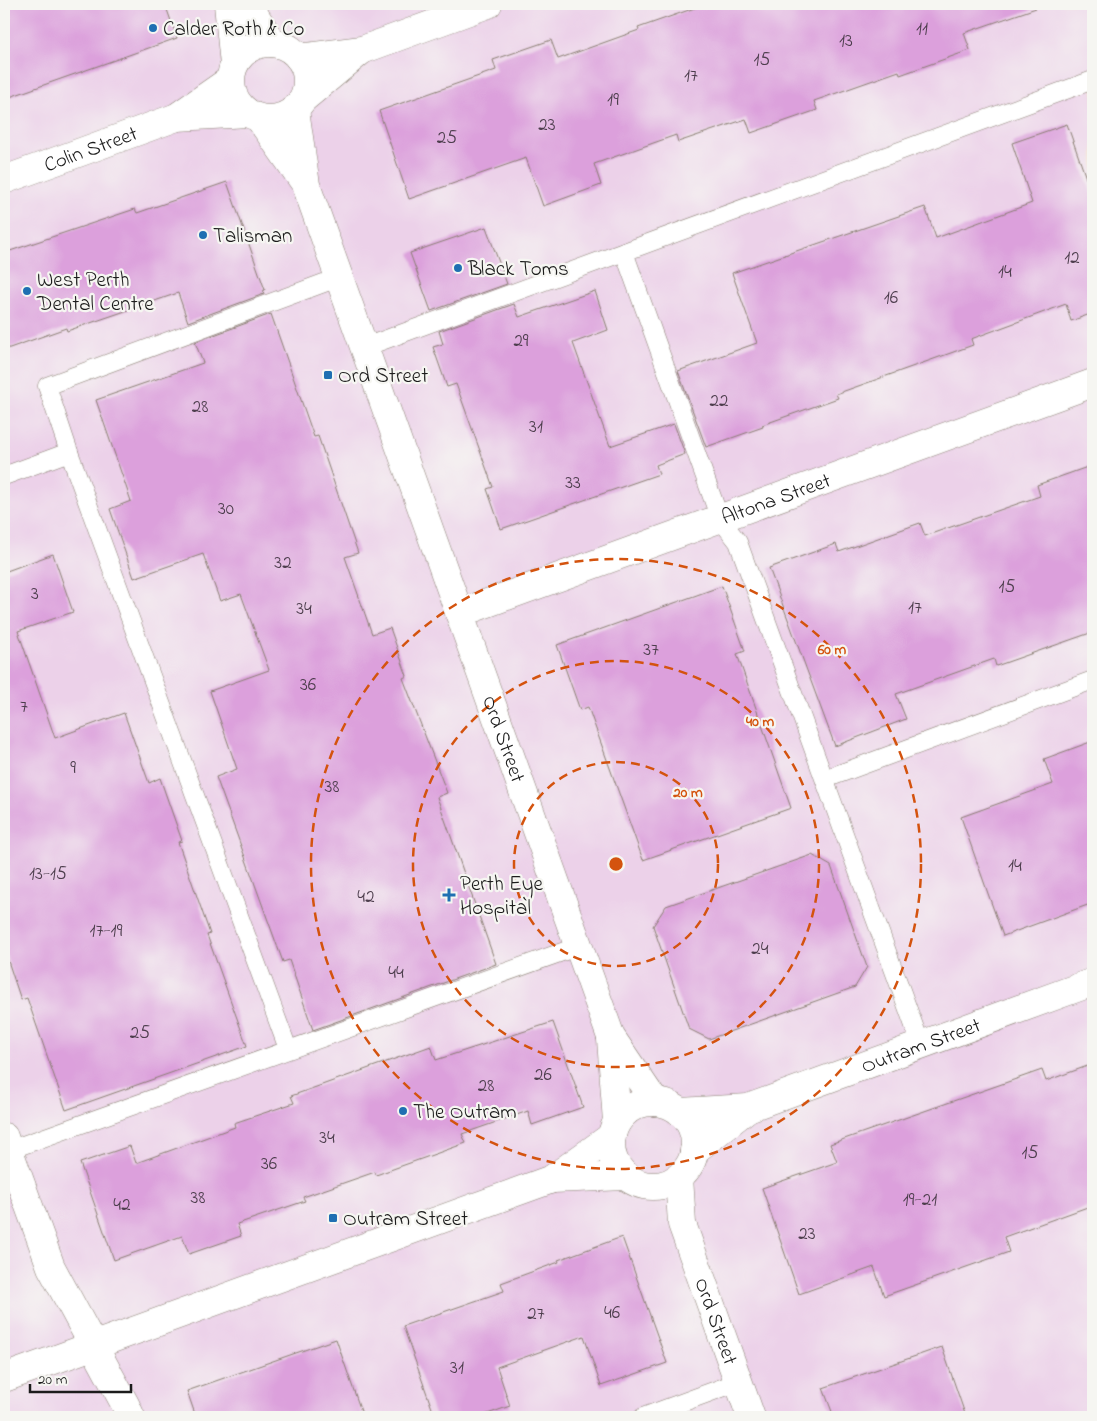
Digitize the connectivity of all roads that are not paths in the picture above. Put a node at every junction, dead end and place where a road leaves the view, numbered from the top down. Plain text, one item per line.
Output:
1 (228, 4) edge
2 (248, 4) edge
3 (488, 4) edge
4 (272, 42) junction
5 (362, 50) junction
6 (299, 58) junction
7 (232, 72) junction
8 (1093, 80) edge
9 (299, 104) junction
10 (254, 116) junction
11 (177, 117) junction
12 (4, 180) edge
13 (306, 185) junction
14 (624, 252) junction
15 (340, 277) junction
16 (365, 347) junction
17 (1093, 383) edge
18 (69, 452) junction
19 (4, 476) edge
20 (720, 519) junction
21 (460, 613) junction
22 (1093, 680) edge
23 (825, 779) junction
24 (579, 946) junction
25 (1093, 982) edge
26 (611, 1037) junction
27 (921, 1045) junction
28 (288, 1049) junction
29 (655, 1102) junction
30 (748, 1108) junction
31 (680, 1112) junction
32 (614, 1129) junction
33 (7, 1149) edge
34 (694, 1152) junction
35 (626, 1176) junction
36 (679, 1177) junction
37 (552, 1179) junction
38 (651, 1186) junction
39 (682, 1224) junction
40 (94, 1346) junction
41 (4, 1378) edge
42 (738, 1382) junction
43 (130, 1417) edge
44 (643, 1417) edge
45 (751, 1417) edge

1 - 7 street
2 - 4 street
3 - 5 street
4 - 6 street
4 - 7 street
5 - 6 street
5 - 9 street
6 - 9 street
7 - 10 street
7 - 11 street, Colin Street
8 - 14 lane
9 - 10 street
9 - 13 street, Ord Street
10 - 11 street, Colin Street
10 - 13 street, Ord Street
11 - 12 street, Colin Street
13 - 15 street, Ord Street
14 - 16 lane
14 - 20 lane
15 - 16 street, Ord Street
15 - 18 lane
16 - 21 street, Ord Street
17 - 20 street, Altona Street
18 - 19 lane
18 - 28 lane
20 - 21 street, Altona Street
20 - 23 lane
21 - 24 street, Ord Street
22 - 23 lane
23 - 27 lane
24 - 26 street, Ord Street
24 - 28 lane
25 - 27 street, Outram Street
26 - 29 street, Ord Street
26 - 32 street, Ord Street
27 - 30 street, Outram Street
28 - 33 lane
29 - 31 street
29 - 32 street
30 - 31 street, Outram Street
30 - 34 street, Outram Street
31 - 34 street
32 - 35 street
32 - 37 street
33 - 40 street
34 - 36 street
35 - 37 street
35 - 38 street
36 - 38 street
36 - 39 street, Ord Street
37 - 40 street
38 - 39 street, Ord Street
39 - 42 street, Ord Street
40 - 41 street
40 - 43 street
42 - 44 lane
42 - 45 street, Ord Street

